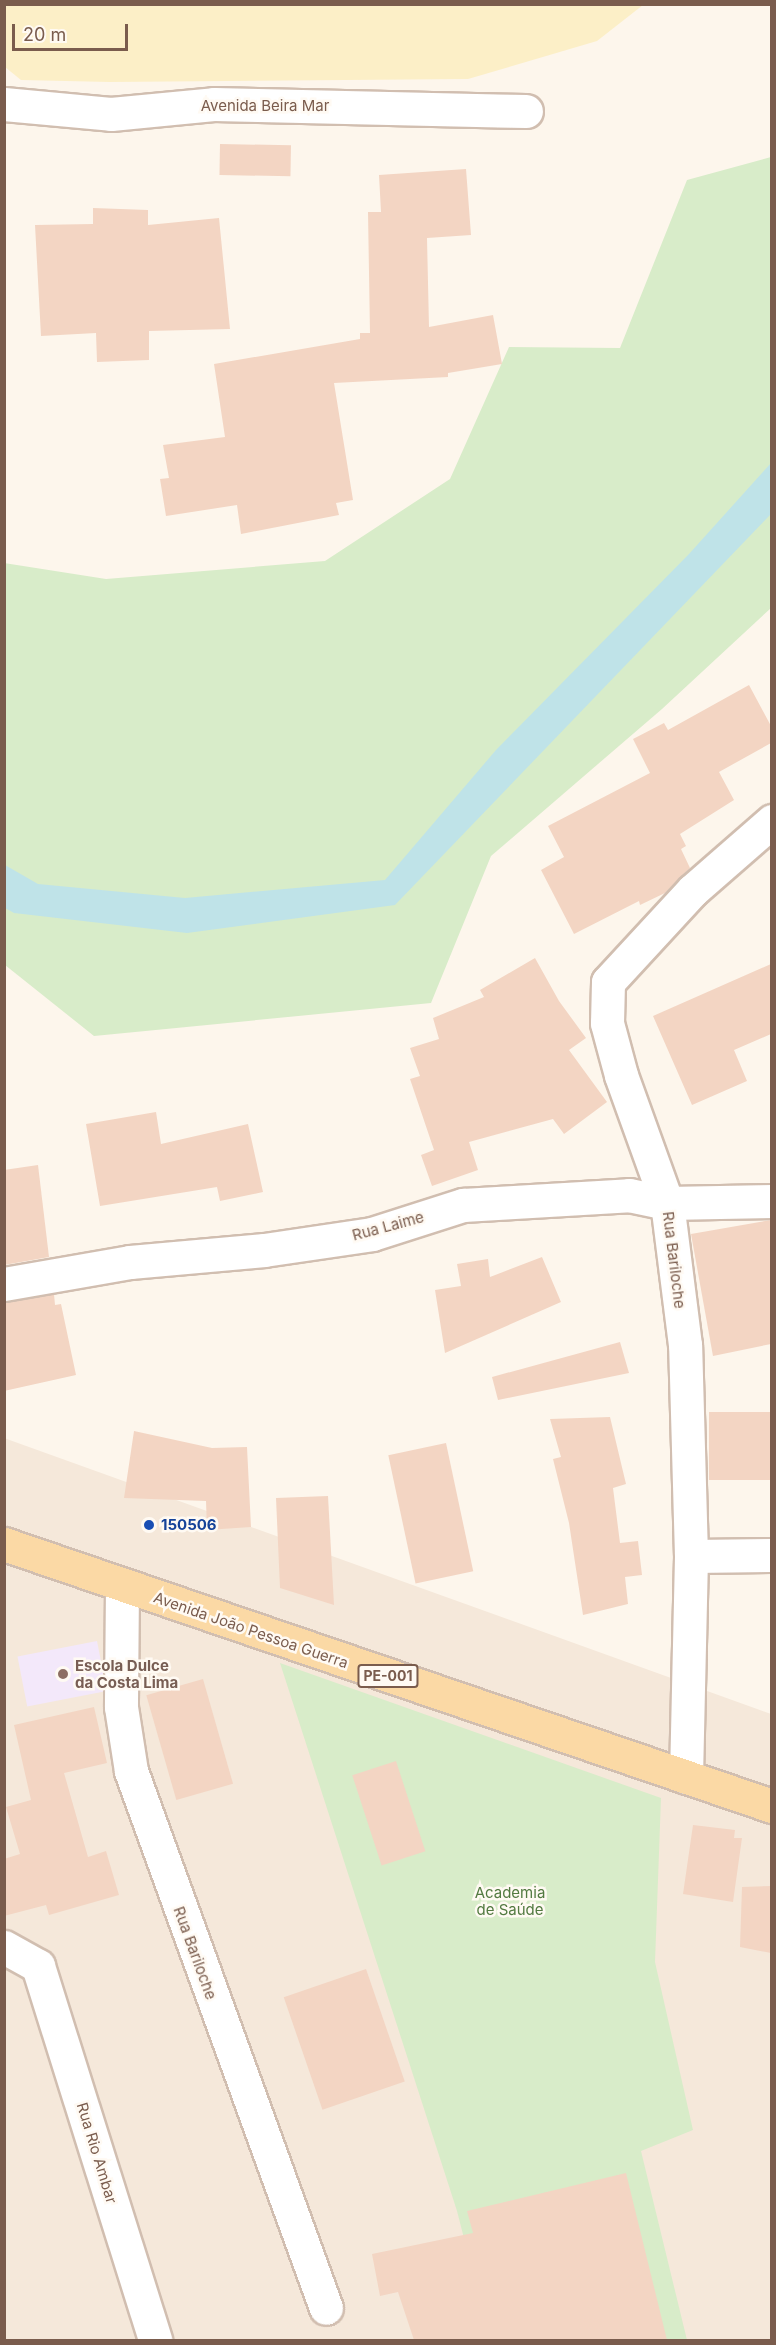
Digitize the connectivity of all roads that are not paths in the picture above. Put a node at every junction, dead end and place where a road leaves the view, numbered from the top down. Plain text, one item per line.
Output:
1 (4, 104) edge
2 (526, 111) dead end
3 (771, 821) edge
4 (771, 1201) edge
5 (667, 1203) junction
6 (4, 1284) edge
7 (4, 1544) edge
8 (771, 1555) edge
9 (691, 1556) junction
10 (122, 1586) junction
11 (686, 1777) junction
12 (771, 1806) edge
13 (4, 1947) edge
14 (326, 2308) dead end
15 (155, 2340) edge

1 - 2 street, Avenida Beira Mar
3 - 5 street, Rua Bariloche
4 - 5 street, Rua Laime
5 - 6 street, Rua Laime
5 - 9 street, Rua Bariloche
7 - 10 main road, Avenida João Pessoa Guerra / PE-001
8 - 9 street
9 - 11 street, Rua Bariloche
10 - 11 main road, Avenida João Pessoa Guerra / PE-001
10 - 14 street, Rua Bariloche
11 - 12 main road, Avenida João Pessoa Guerra / PE-001
13 - 15 street, Rua Rio Ambar

